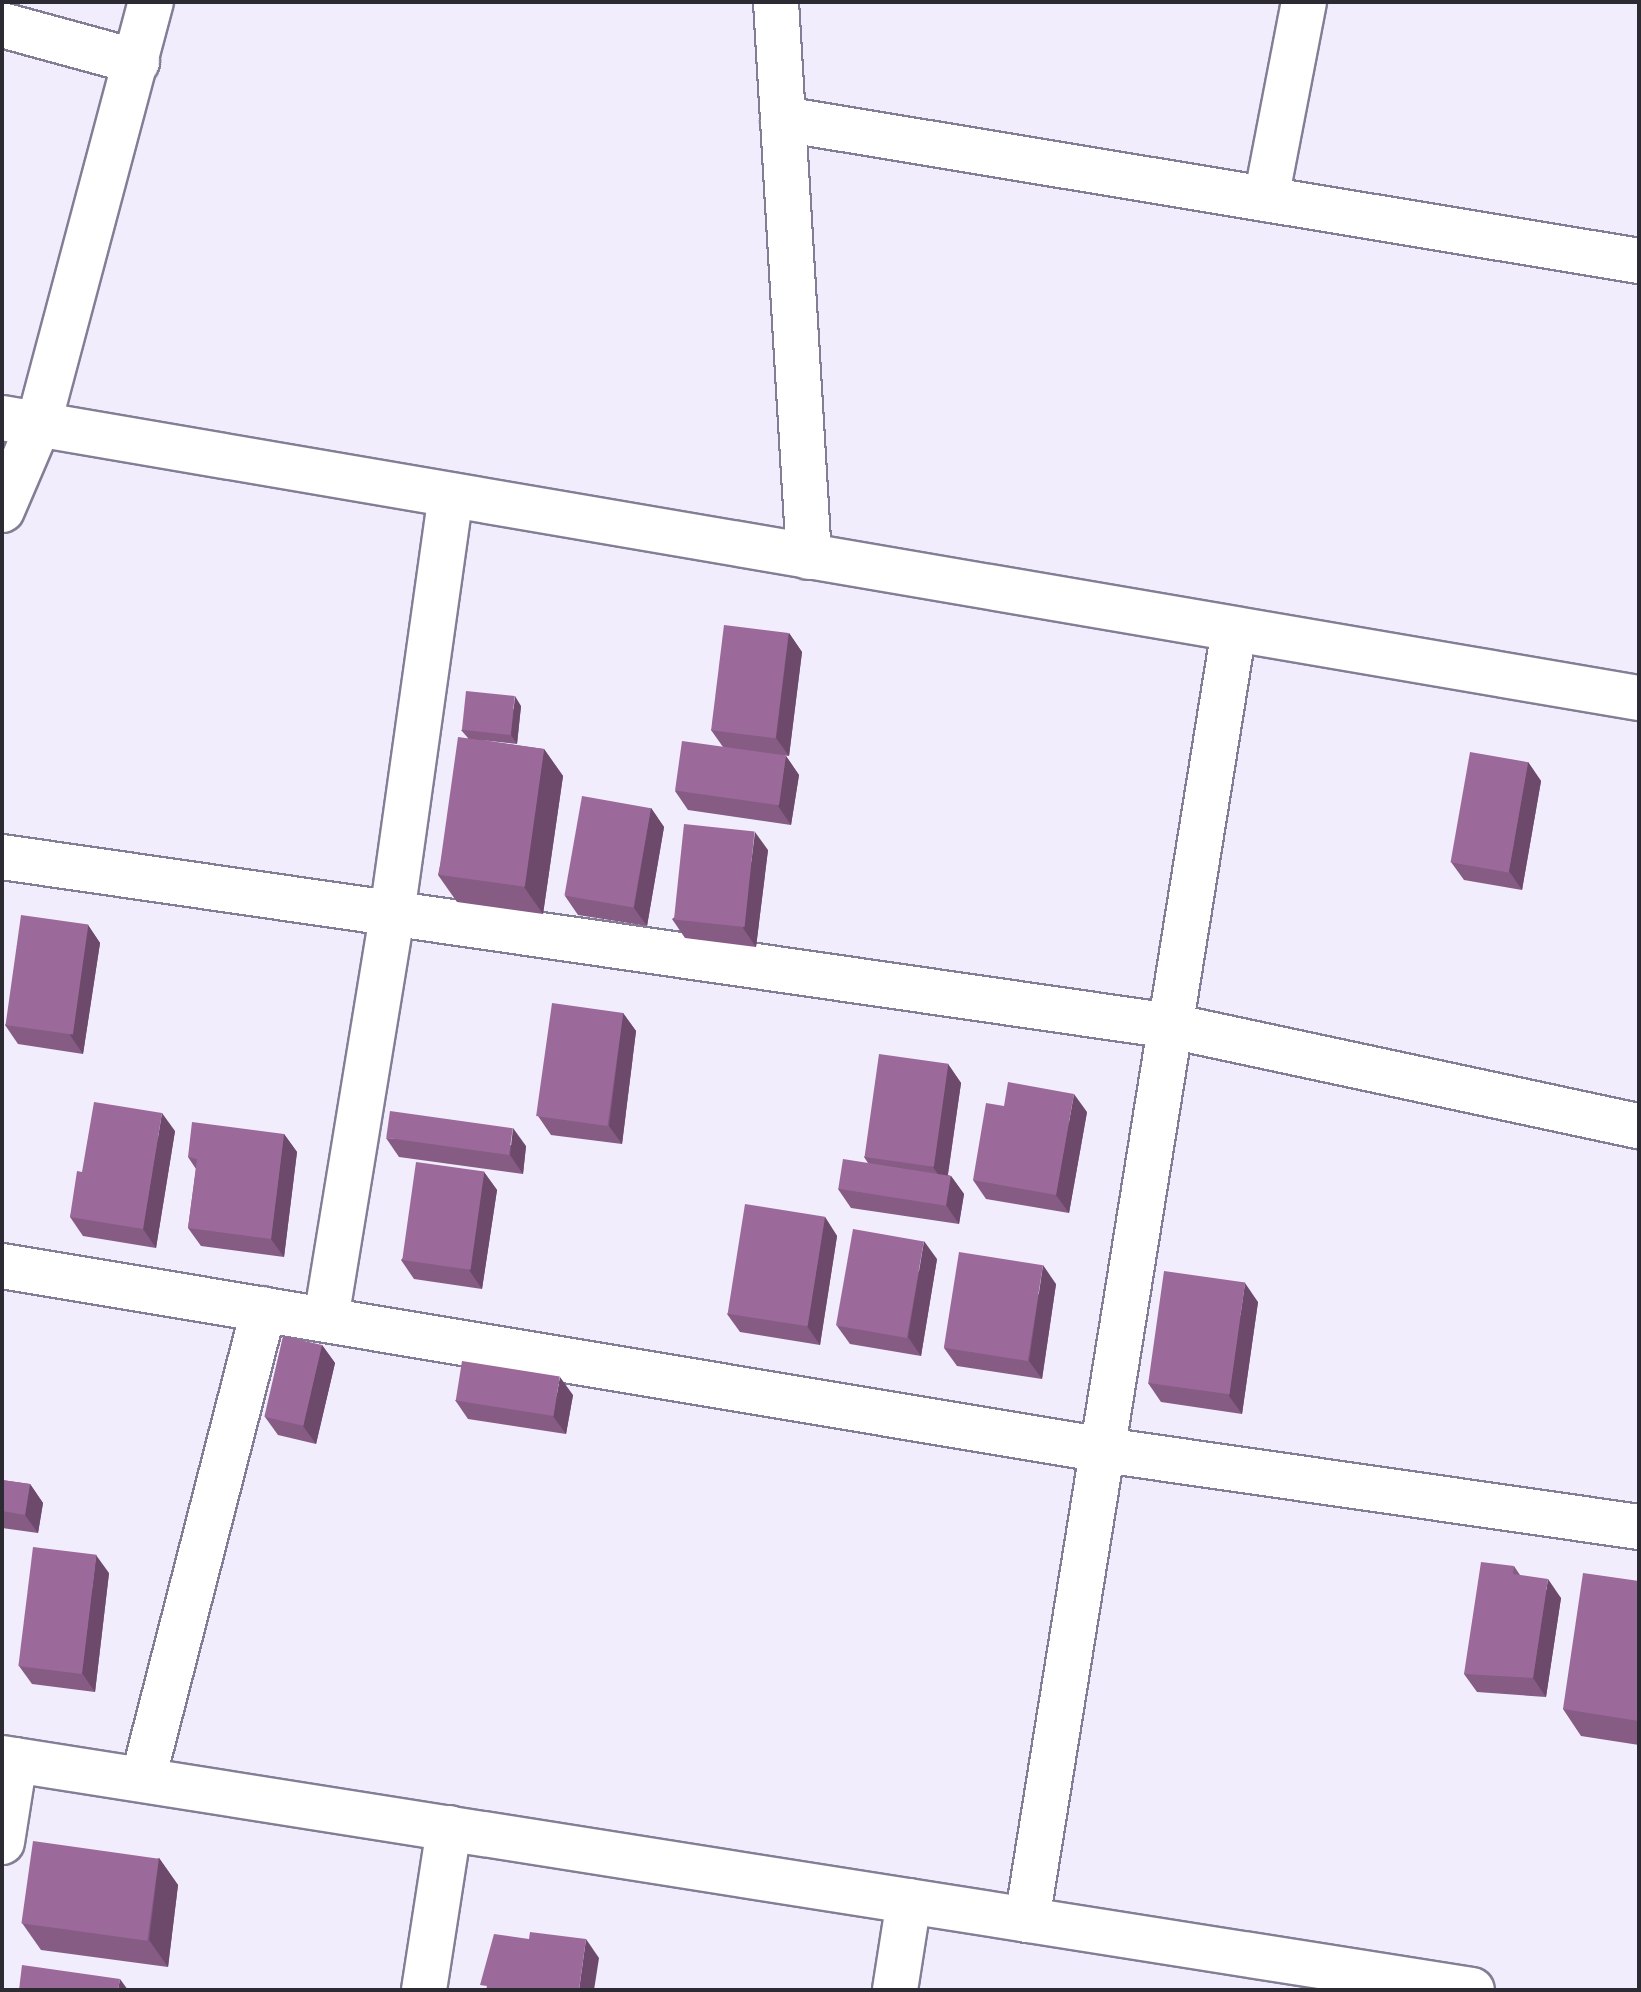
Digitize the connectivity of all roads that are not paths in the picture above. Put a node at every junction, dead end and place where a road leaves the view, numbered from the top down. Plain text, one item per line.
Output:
1 (151, 2) edge
2 (776, 2) edge
3 (1304, 2) edge
4 (2, 25) edge
5 (137, 62) junction
6 (783, 119) junction
7 (1266, 199) junction
8 (1639, 261) edge
9 (20, 422) edge
10 (451, 496) junction
11 (2, 510) edge
12 (809, 557) junction
13 (1234, 629) junction
14 (1639, 698) edge
15 (2, 857) edge
16 (392, 914) junction
17 (1171, 1026) junction
18 (1639, 1126) edge
19 (2, 1266) edge
20 (264, 1309) junction
21 (326, 1319) junction
22 (1104, 1450) junction
23 (1639, 1527) edge
24 (8, 1759) edge
25 (143, 1779) junction
26 (449, 1828) junction
27 (2, 1842) edge
28 (909, 1901) junction
29 (1027, 1920) junction
30 (1287, 1975) edge
31 (424, 1990) edge
32 (895, 1990) edge
33 (1472, 1990) edge

1 - 5 street
2 - 6 street
3 - 7 street
4 - 5 street
5 - 9 street
6 - 7 street
6 - 12 street
7 - 8 street
9 - 10 street
9 - 11 street
10 - 12 street
10 - 16 street
12 - 13 street
13 - 14 street
13 - 17 street
15 - 16 street
16 - 17 street
16 - 21 street
17 - 18 street
17 - 22 street
19 - 20 street
20 - 21 street
20 - 25 street
21 - 22 street
22 - 23 street
22 - 29 street
24 - 25 street
24 - 27 street
25 - 26 street
26 - 28 street
26 - 31 street
28 - 29 street
28 - 32 street
29 - 30 street
30 - 33 street

